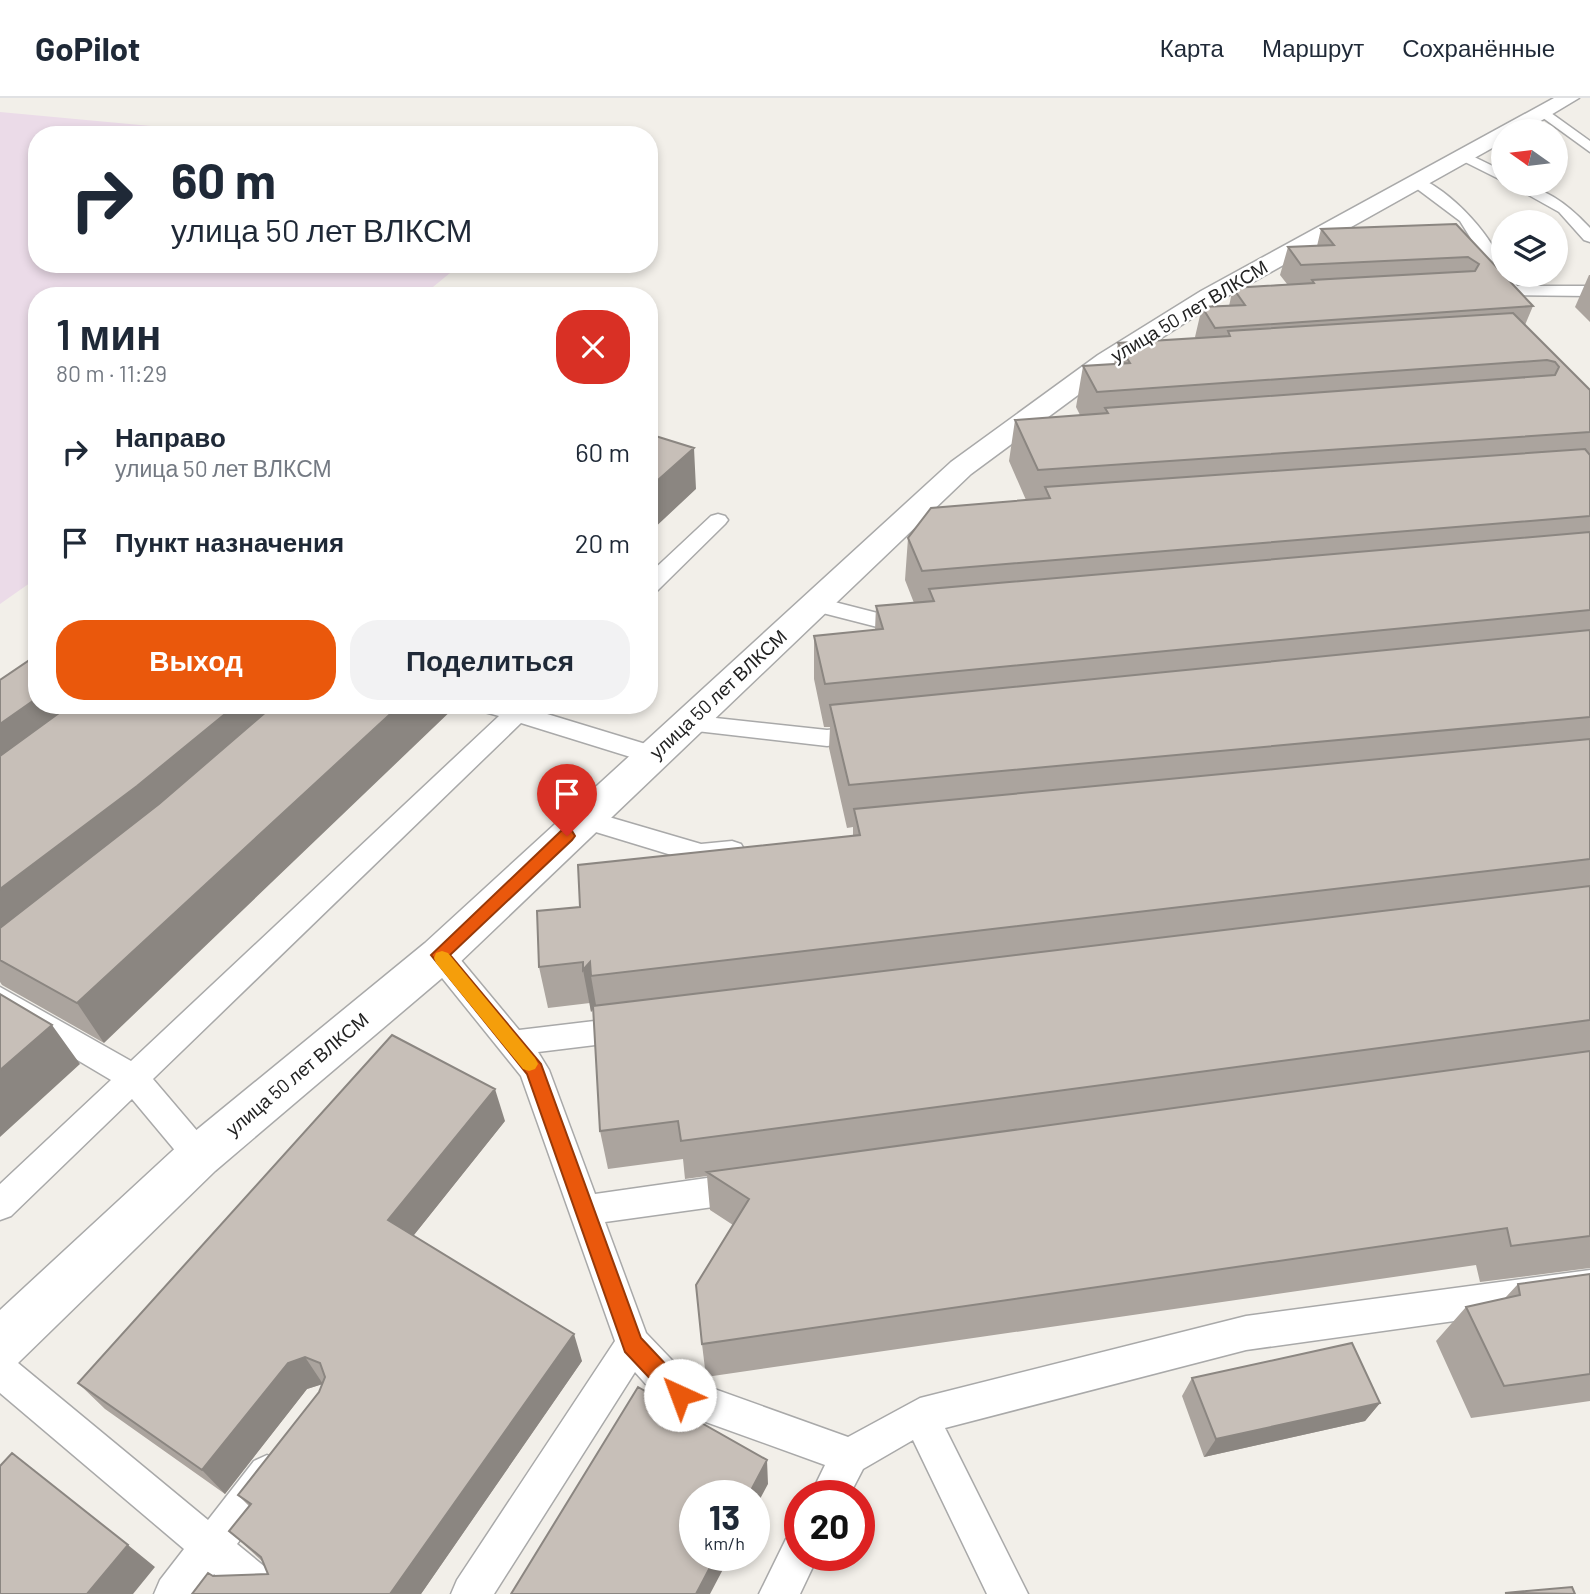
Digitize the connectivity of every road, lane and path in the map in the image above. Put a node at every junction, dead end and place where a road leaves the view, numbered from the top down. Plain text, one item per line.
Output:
1 (1569, 98) edge
2 (1544, 112) junction
3 (1531, 119) edge
4 (1491, 141) edge
5 (1590, 148) edge
6 (1464, 156) junction
7 (1491, 171) edge
8 (1417, 181) junction
9 (1539, 196) edge
10 (1590, 237) edge
11 (1590, 291) edge
12 (718, 520) dead end
13 (658, 577) edge
14 (815, 604) junction
15 (925, 622) edge
16 (503, 714) edge
17 (527, 714) edge
18 (688, 723) junction
19 (883, 733) edge
20 (653, 755) junction
21 (585, 819) junction
22 (756, 848) edge
23 (440, 955) junction
24 (0, 999) edge
25 (650, 1026) edge
26 (512, 1043) junction
27 (133, 1078) junction
28 (199, 1156) junction
29 (777, 1184) edge
30 (0, 1205) edge
31 (584, 1210) junction
32 (1590, 1286) edge
33 (633, 1344) junction
34 (0, 1345) edge
35 (0, 1370) edge
36 (920, 1416) junction
37 (287, 1448) edge
38 (850, 1455) junction
39 (837, 1480) edge
40 (210, 1548) junction
41 (791, 1571) edge
42 (174, 1594) edge
43 (267, 1594) edge
44 (471, 1594) edge
45 (779, 1594) edge
46 (1008, 1594) edge

1 - 2 street
2 - 3 street
2 - 5 lane
4 - 6 street, улица 50 лет ВЛКСМ
6 - 7 lane
6 - 8 street, улица 50 лет ВЛКСМ
8 - 11 lane
8 - 14 street, улица 50 лет ВЛКСМ
9 - 10 lane
12 - 13 lane
14 - 15 lane
14 - 18 street, улица 50 лет ВЛКСМ
16 - 27 lane
17 - 20 lane
18 - 19 lane
18 - 20 street, улица 50 лет ВЛКСМ
20 - 21 street, улица 50 лет ВЛКСМ
21 - 22 lane
21 - 23 street, улица 50 лет ВЛКСМ
23 - 26 lane
23 - 28 street, улица 50 лет ВЛКСМ
24 - 27 lane
25 - 26 lane
26 - 31 lane
27 - 28 lane
27 - 30 lane
28 - 34 street, улица 50 лет ВЛКСМ
29 - 31 lane
31 - 33 lane
32 - 36 lane
33 - 38 lane
33 - 44 lane
35 - 40 lane
36 - 38 lane
36 - 46 lane
37 - 40 lane
38 - 39 lane
40 - 42 lane
40 - 43 lane
41 - 45 lane

